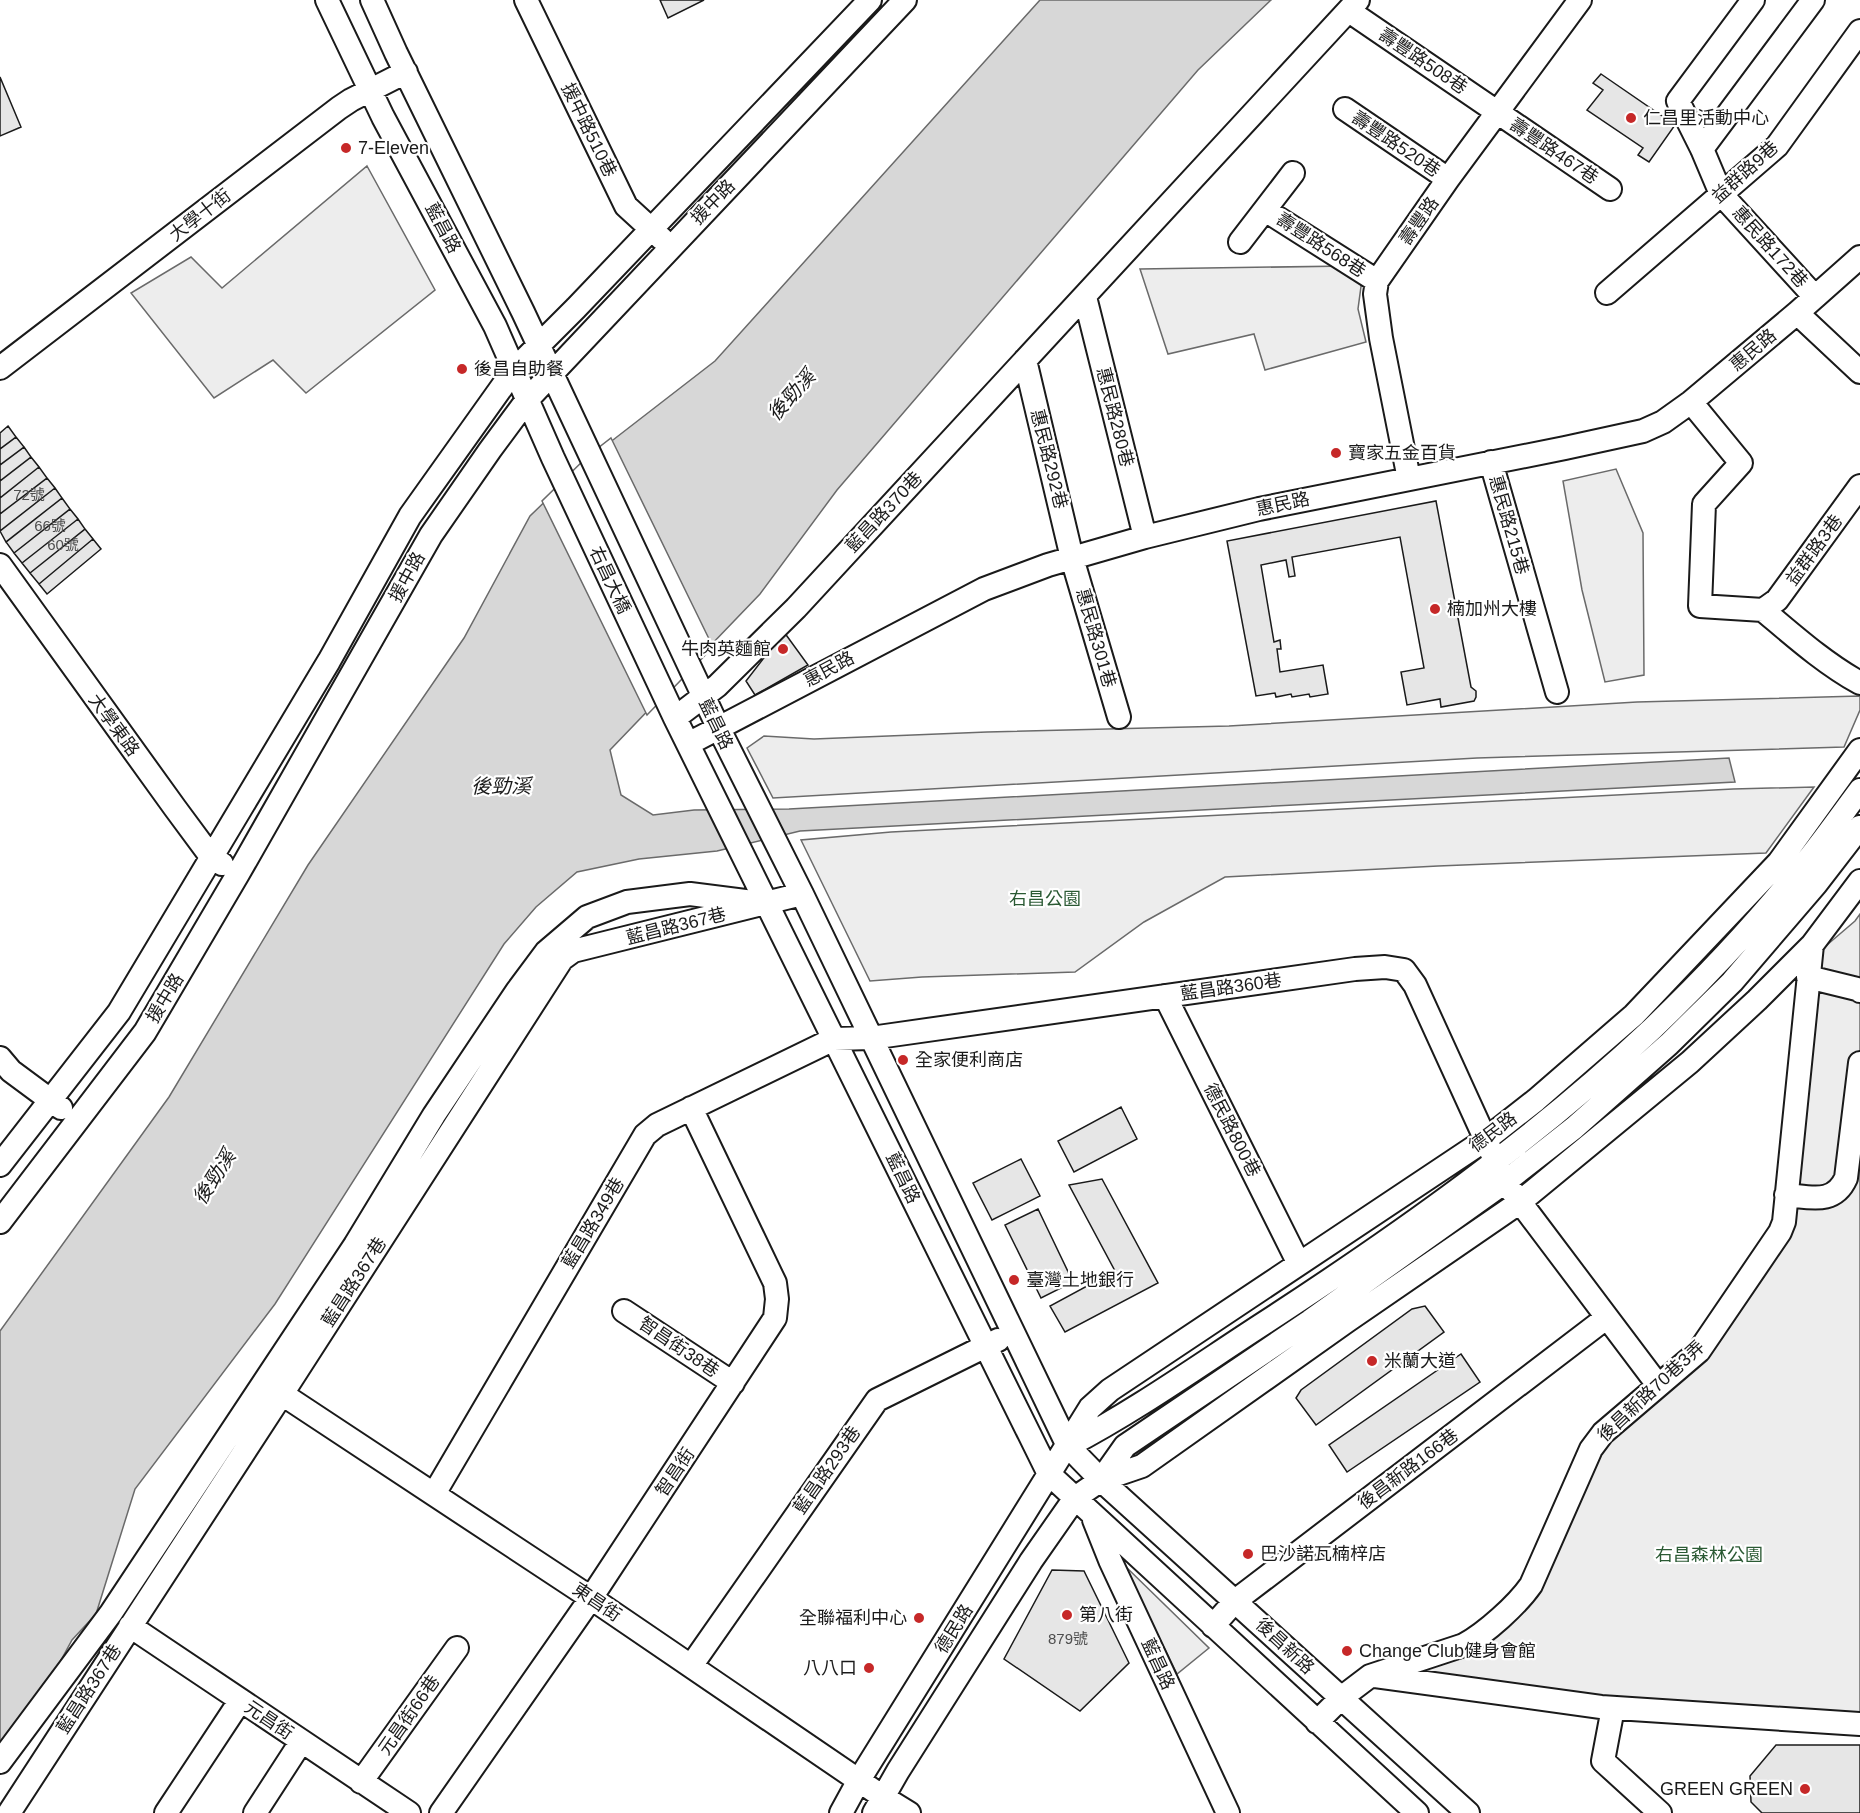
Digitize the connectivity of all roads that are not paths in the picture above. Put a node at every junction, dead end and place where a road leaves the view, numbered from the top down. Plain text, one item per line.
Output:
1 (327, 0) edge
2 (372, 0) edge
3 (526, 0) edge
4 (870, 0) edge
5 (905, 0) edge
6 (1581, 0) edge
7 (1753, 0) edge
8 (1813, 0) edge
9 (1353, 5) edge
10 (1860, 31) edge
11 (406, 72) junction
12 (370, 90) junction
13 (1345, 109) dead end
14 (1497, 112) junction
15 (1702, 149) junction
16 (1293, 173) dead end
17 (1448, 179) junction
18 (1610, 189) dead end
19 (1721, 194) junction
20 (1265, 210) junction
21 (651, 230) junction
22 (1240, 242) dead end
23 (671, 246) junction
24 (1860, 258) edge
25 (1377, 281) junction
26 (1607, 293) dead end
27 (1085, 297) junction
28 (1815, 297) junction
29 (1797, 313) junction
30 (539, 346) junction
31 (1025, 360) junction
32 (0, 368) edge
33 (514, 370) junction
34 (1860, 372) edge
35 (552, 374) junction
36 (527, 400) junction
37 (1690, 402) junction
38 (582, 438) joint
39 (553, 458) joint
40 (1491, 462) junction
41 (1409, 478) junction
42 (1860, 486) edge
43 (1145, 537) junction
44 (1072, 558) junction
45 (0, 565) edge
46 (1763, 610) junction
47 (1860, 683) edge
48 (699, 688) junction
49 (1557, 692) dead end
50 (671, 710) junction
51 (1119, 717) dead end
52 (718, 727) junction
53 (688, 744) junction
54 (1860, 750) edge
55 (1860, 790) edge
56 (1860, 827) edge
57 (212, 858) junction
58 (238, 874) junction
59 (1860, 881) edge
60 (802, 894) junction
61 (766, 903) junction
62 (1812, 945) junction
63 (1808, 977) junction
64 (1860, 991) edge
65 (1165, 996) junction
66 (871, 1038) junction
67 (834, 1039) junction
68 (0, 1058) edge
69 (1860, 1063) edge
70 (50, 1100) junction
71 (691, 1108) junction
72 (77, 1120) junction
73 (1485, 1140) junction
74 (0, 1165) edge
75 (1500, 1173) junction
76 (1786, 1195) junction
77 (1520, 1202) junction
78 (0, 1222) edge
79 (1299, 1264) junction
80 (624, 1311) dead end
81 (1606, 1318) junction
82 (1013, 1333) junction
83 (986, 1346) junction
84 (733, 1383) junction
85 (1658, 1385) junction
86 (282, 1394) junction
87 (1068, 1446) junction
88 (1049, 1474) junction
89 (1101, 1480) junction
90 (434, 1494) junction
91 (1083, 1506) junction
92 (591, 1598) junction
93 (1235, 1601) junction
94 (130, 1626) junction
95 (1213, 1626) junction
96 (457, 1648) dead end
97 (691, 1666) junction
98 (1370, 1676) junction
99 (1341, 1698) junction
100 (240, 1701) junction
101 (1612, 1708) junction
102 (1317, 1722) junction
103 (1860, 1724) edge
104 (301, 1742) junction
105 (0, 1762) edge
106 (859, 1780) junction
107 (362, 1782) junction
108 (878, 1805) edge
109 (9, 1813) edge
110 (166, 1813) edge
111 (255, 1813) edge
112 (409, 1813) edge
113 (441, 1813) edge
114 (841, 1813) edge
115 (909, 1813) edge
116 (1228, 1813) edge
117 (1417, 1813) edge
118 (1468, 1813) edge
119 (1660, 1813) edge

1 - 12 street, 藍昌路
2 - 11 street, 藍昌路
3 - 21 street, 援中路510巷
4 - 21 street, 援中路
5 - 23 street, 援中路
6 - 14 street, 壽豐路
7 - 15 street, 惠民路172巷
8 - 15 street
9 - 14 street, 壽豐路508巷
9 - 27 street, 藍昌路370巷
10 - 19 street, 益群路9巷
11 - 12 street, 大學十街
11 - 30 street, 藍昌路
12 - 32 street, 大學十街
12 - 33 street, 藍昌路
13 - 17 street, 壽豐路520巷
14 - 17 street, 壽豐路
14 - 18 street, 壽豐路467巷
15 - 19 street, 惠民路172巷
16 - 20 street, 壽豐路568巷
17 - 25 street, 壽豐路
19 - 26 street, 益群路9巷
19 - 28 street, 惠民路172巷
20 - 22 street, 壽豐路568巷
20 - 25 street, 壽豐路568巷
21 - 23 street, 援中路510巷
21 - 30 street, 援中路
23 - 35 street, 援中路
24 - 28 street, 惠民路
25 - 41 street
27 - 31 street, 藍昌路370巷
27 - 43 street, 惠民路280巷
28 - 29 street, 惠民路
29 - 34 street
29 - 37 street, 惠民路
30 - 33 street, 援中路
30 - 35 street, 藍昌路
31 - 44 street, 惠民路292巷
31 - 48 street, 藍昌路370巷
33 - 36 street, 藍昌路
33 - 57 street, 援中路
35 - 36 street, 援中路
35 - 38 street, 藍昌路
36 - 39 street, 藍昌路
36 - 58 street, 援中路
37 - 40 street, 惠民路
37 - 46 street
38 - 48 street, 右昌大橋
39 - 50 street, 右昌大橋
40 - 41 street, 惠民路
40 - 49 street, 惠民路215巷
41 - 43 street, 惠民路
42 - 46 street, 益群路3巷
43 - 44 street, 惠民路
44 - 51 street, 惠民路301巷
44 - 52 street, 惠民路
45 - 57 street, 大學東路
46 - 47 street
48 - 50 street, 藍昌路370巷
48 - 52 street, 藍昌路
50 - 53 street, 藍昌路
52 - 53 street, 惠民路
52 - 60 street, 藍昌路
53 - 61 street, 藍昌路
54 - 73 street, 德民路
55 - 75 street, 德民路
56 - 75 street, 德民路
57 - 58 street, 大學東路
57 - 70 street, 援中路
58 - 72 street, 援中路
59 - 62 street, 德民路
60 - 61 street, 藍昌路367巷
60 - 66 street, 藍昌路
61 - 67 street, 藍昌路
61 - 86 street, 藍昌路367巷
61 - 105 street
62 - 63 street, 後昌新路70巷3弄
62 - 77 street, 德民路
63 - 64 street
63 - 76 street, 後昌新路70巷3弄
65 - 66 street, 藍昌路360巷
65 - 73 street, 藍昌路360巷
65 - 79 street, 德民路800巷
66 - 67 street, 藍昌路360巷
66 - 82 street, 藍昌路
67 - 71 street, 藍昌路349巷
67 - 83 street, 藍昌路
68 - 70 street
69 - 76 street
70 - 72 street
70 - 74 street, 援中路
71 - 84 street, 智昌街
71 - 90 street, 藍昌路349巷
72 - 78 street, 援中路
73 - 75 street
73 - 79 street, 德民路
75 - 77 street
75 - 87 street, 德民路
75 - 89 street, 德民路
76 - 85 street, 後昌新路70巷3弄
77 - 81 street
77 - 89 street, 德民路
79 - 87 street, 德民路
80 - 84 street, 智昌街38巷
81 - 85 street
81 - 93 street, 後昌新路166巷
82 - 83 street, 藍昌路293巷
82 - 87 street, 藍昌路
83 - 88 street, 藍昌路
83 - 97 street, 藍昌路293巷
84 - 92 street, 智昌街
85 - 98 street, 後昌新路70巷3弄
86 - 90 street, 東昌街
86 - 94 street, 藍昌路367巷
87 - 88 street, 德民路
87 - 89 street, 藍昌路
88 - 91 street, 藍昌路
88 - 106 street, 德民路
89 - 91 street, 德民路
89 - 93 street, 後昌新路
90 - 92 street, 東昌街
91 - 95 street, 後昌新路
91 - 108 street, 德民路
91 - 116 street, 藍昌路
92 - 97 street, 東昌街
92 - 113 street, 智昌街
93 - 95 street, 後昌新路166巷
93 - 99 street, 後昌新路
94 - 100 street, 元昌街
94 - 109 street, 藍昌路367巷
95 - 102 street, 後昌新路
96 - 107 street, 元昌街66巷
97 - 106 street, 東昌街
98 - 99 street, 後昌新路70巷3弄
98 - 101 street
99 - 102 street, 後昌新路70巷3弄
99 - 118 street, 後昌新路
100 - 104 street, 元昌街
100 - 110 street
101 - 103 street
101 - 119 street
102 - 117 street, 後昌新路
104 - 107 street, 元昌街
104 - 111 street
106 - 108 street, 東昌街
106 - 114 street, 德民路
107 - 112 street, 元昌街
108 - 115 street, 東昌街

